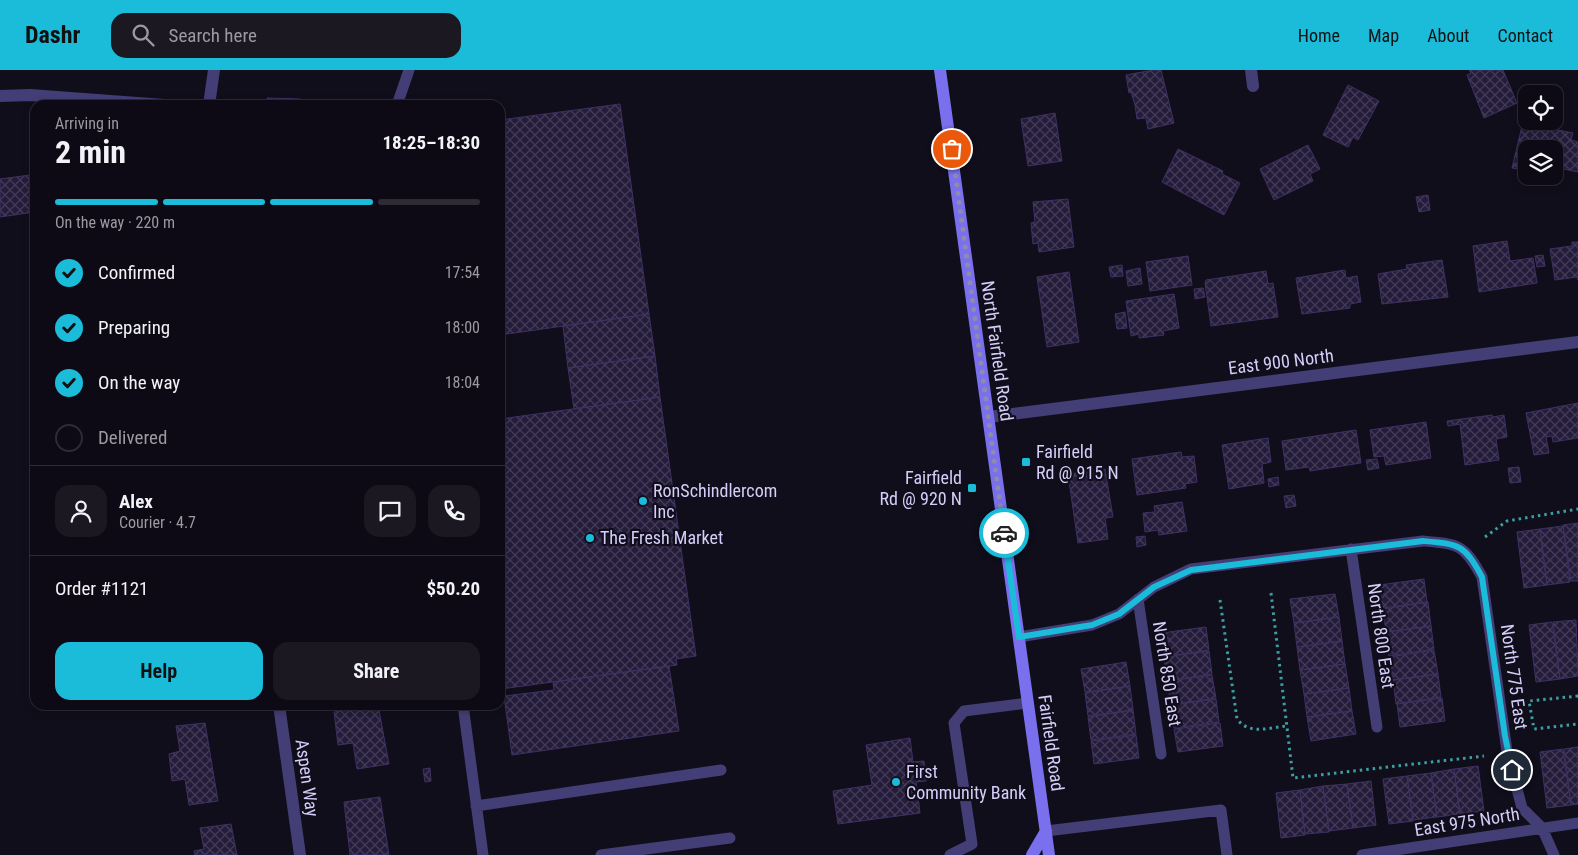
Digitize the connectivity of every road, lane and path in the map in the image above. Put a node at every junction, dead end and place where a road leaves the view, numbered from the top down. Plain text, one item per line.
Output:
1 (214, 70) edge
2 (409, 70) edge
3 (940, 70) edge
4 (1251, 70) edge
5 (1253, 86) dead end
6 (0, 96) edge
7 (97, 100) edge
8 (210, 100) edge
9 (399, 100) edge
10 (1578, 342) edge
11 (989, 417) junction
12 (1578, 509) edge
13 (1485, 538) dead end
14 (1351, 550) junction
15 (1271, 593) dead end
16 (1138, 599) junction
17 (1220, 600) dead end
18 (1019, 637) junction
19 (1578, 696) edge
20 (1028, 702) junction
21 (280, 710) edge
22 (464, 710) edge
23 (1578, 724) edge
24 (1286, 726) junction
25 (1376, 727) dead end
26 (1161, 754) dead end
27 (1484, 756) dead end
28 (721, 770) dead end
29 (476, 806) junction
30 (1578, 823) edge
31 (1542, 828) junction
32 (1046, 831) junction
33 (730, 838) dead end
34 (300, 855) edge
35 (483, 855) edge
36 (601, 855) edge
37 (950, 855) edge
38 (1032, 855) edge
39 (1049, 855) edge
40 (1227, 855) edge
41 (1362, 855) edge
42 (1554, 855) edge

1 - 8 street
2 - 9 lane
3 - 11 main road, North Fairfield Road
4 - 5 street
6 - 7 street
10 - 11 street, East 900 North
11 - 18 main road, North Fairfield Road
12 - 13 path
14 - 16 lane
14 - 25 lane, North 800 East
14 - 31 lane, North 775 East
15 - 24 path
16 - 18 lane
16 - 26 lane, North 850 East
17 - 24 path
18 - 20 main road, Fairfield Road
19 - 23 path
20 - 32 main road, Fairfield Road
20 - 37 lane
21 - 34 street, Aspen Way
22 - 29 lane
24 - 27 path
28 - 29 lane
29 - 35 lane
30 - 31 lane, East 975 North
31 - 41 lane, East 975 North
31 - 42 lane, North 775 East
32 - 38 main road
32 - 39 main road, Fairfield Road
32 - 40 lane
33 - 36 lane

